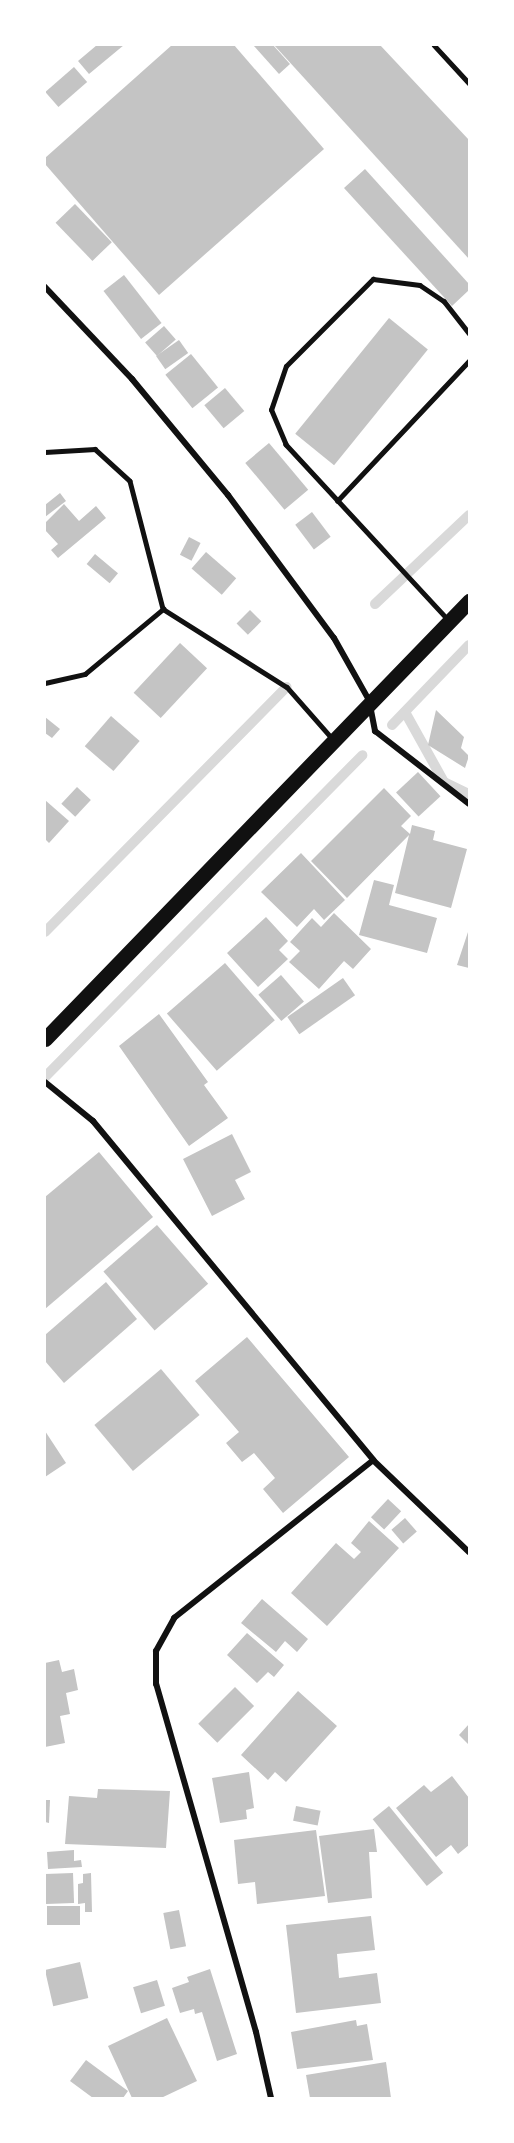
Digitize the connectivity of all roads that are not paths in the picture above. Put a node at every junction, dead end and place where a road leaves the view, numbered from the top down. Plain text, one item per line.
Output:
1 (434, 45) edge
2 (469, 83) edge
3 (45, 287) edge
4 (469, 333) edge
5 (469, 361) edge
6 (45, 452) edge
7 (337, 501) junction
8 (469, 601) edge
9 (163, 609) junction
10 (448, 620) junction
11 (45, 683) edge
12 (369, 700) junction
13 (335, 742) junction
14 (469, 804) edge
15 (45, 1039) edge
16 (45, 1082) edge
17 (373, 1460) junction
18 (469, 1552) edge
19 (271, 2098) edge

1 - 2 lane
3 - 12 street
4 - 7 lane
5 - 7 lane
6 - 9 lane
7 - 10 lane
8 - 10 main road
9 - 11 lane
9 - 13 lane
10 - 12 main road
12 - 13 main road
12 - 14 street
13 - 15 main road
16 - 17 street
17 - 18 street
17 - 19 street

